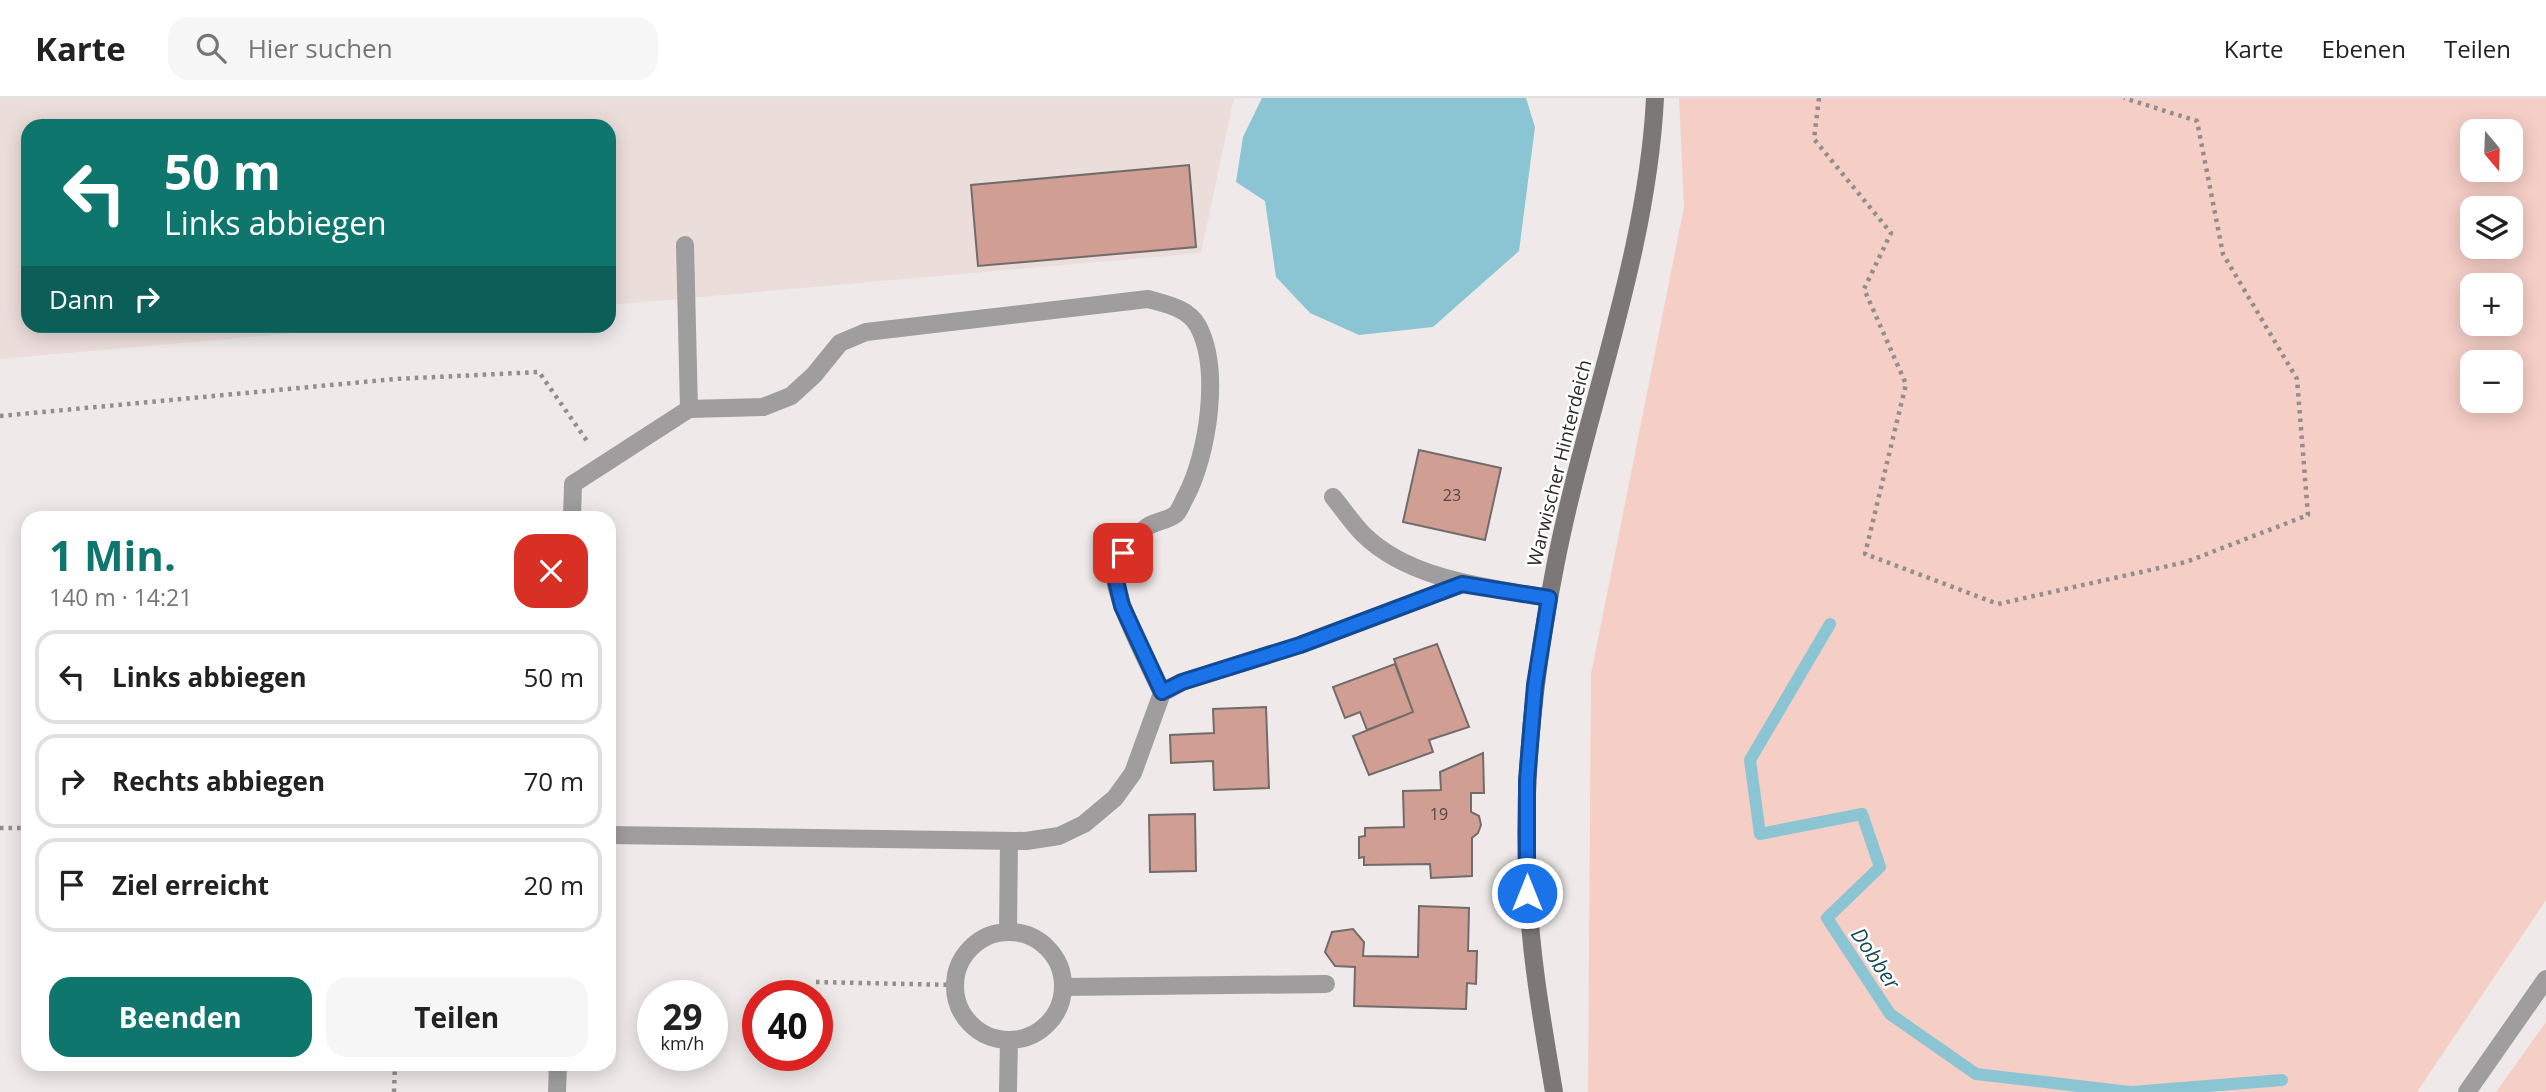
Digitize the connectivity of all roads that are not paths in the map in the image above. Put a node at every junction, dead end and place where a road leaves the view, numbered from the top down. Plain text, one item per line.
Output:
1 (1655, 98) edge
2 (685, 245) dead end
3 (689, 409) junction
4 (1333, 497) dead end
5 (572, 511) edge
6 (1462, 584) junction
7 (1549, 598) junction
8 (1162, 692) junction
9 (616, 835) edge
10 (1009, 841) junction
11 (1008, 932) junction
12 (2546, 979) edge
13 (1326, 984) dead end
14 (1063, 987) junction
15 (1009, 1040) junction
16 (558, 1071) edge
17 (557, 1092) edge
18 (1008, 1092) edge
19 (1554, 1092) edge
20 (2468, 1092) edge

1 - 7 street, Warwischer Hinterdeich
2 - 3 street
3 - 5 street
3 - 8 street
4 - 6 street
6 - 7 street
6 - 8 street
7 - 19 street, Warwischer Hinterdeich
8 - 10 street
9 - 10 street
10 - 11 street
11 - 14 street
11 - 15 street
12 - 20 street
13 - 14 street
14 - 15 street
15 - 18 street
16 - 17 street

